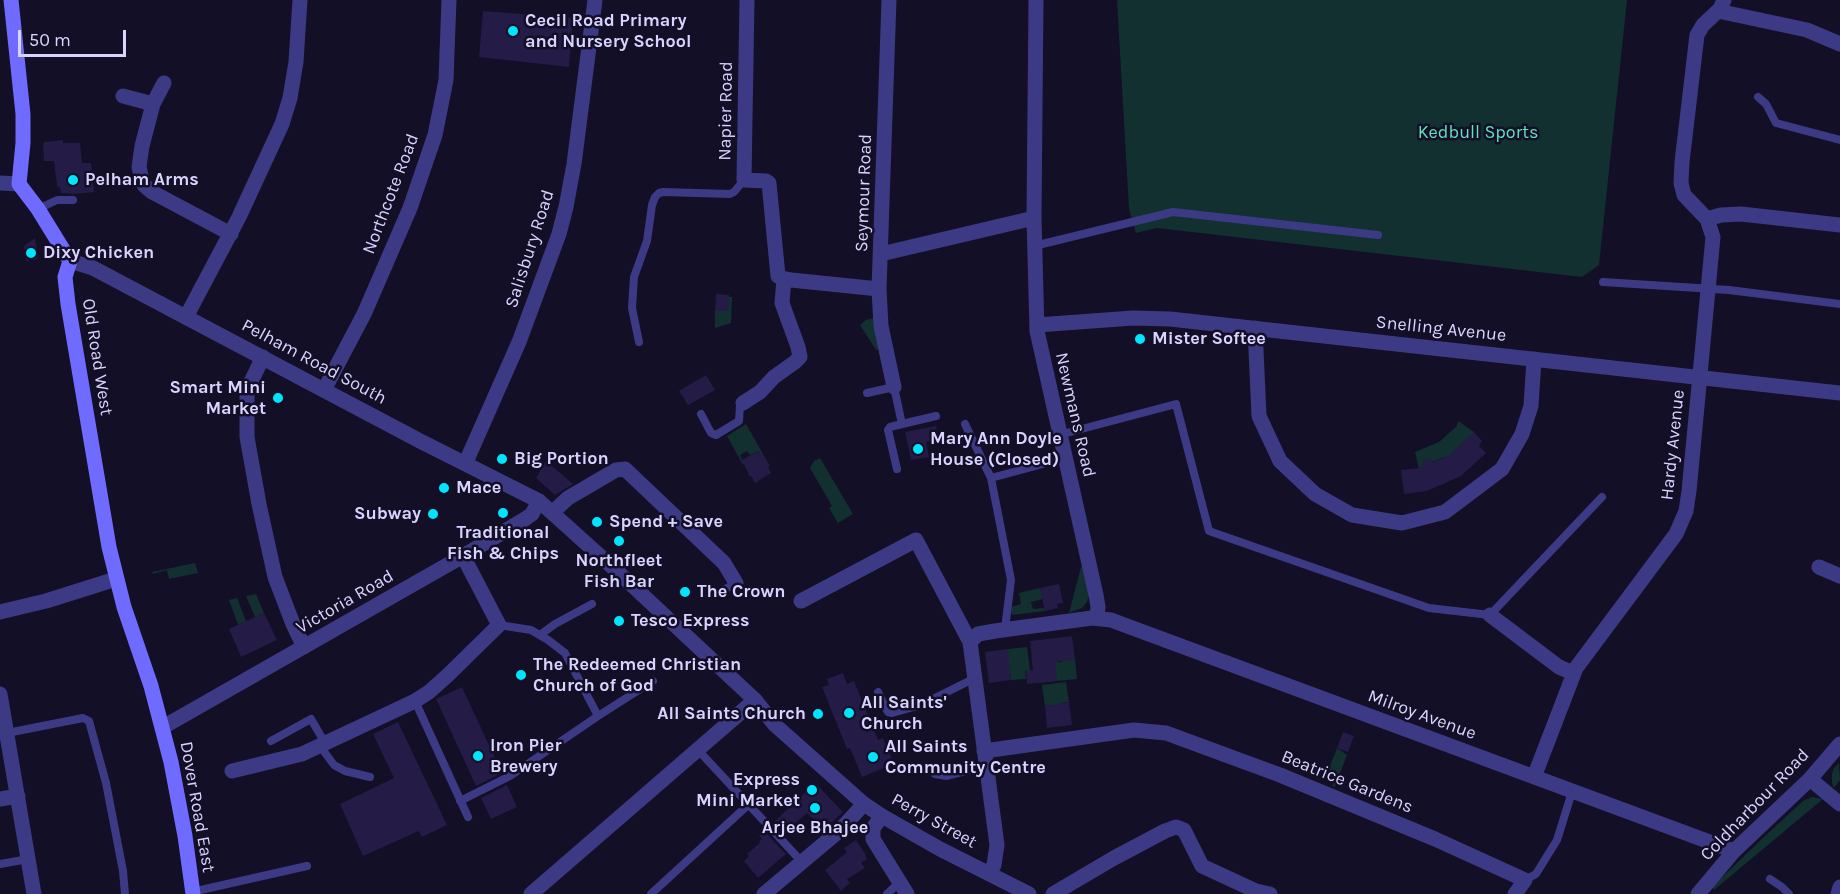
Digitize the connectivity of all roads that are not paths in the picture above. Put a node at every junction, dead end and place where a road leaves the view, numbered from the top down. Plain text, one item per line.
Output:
1 (11, 0) edge
2 (300, 0) edge
3 (448, 0) edge
4 (595, 0) edge
5 (747, 0) edge
6 (889, 0) edge
7 (1036, 0) edge
8 (1721, 6) edge
9 (1840, 44) edge
10 (164, 83) dead end
11 (123, 96) dead end
12 (1758, 98) dead end
13 (153, 104) junction
14 (1776, 123) junction
15 (1768, 130) dead end
16 (1840, 140) edge
17 (744, 180) junction
18 (0, 183) edge
19 (19, 184) junction
20 (73, 200) dead end
21 (38, 209) junction
22 (1034, 218) junction
23 (1707, 219) junction
24 (1840, 225) edge
25 (231, 234) junction
26 (1378, 236) dead end
27 (1034, 246) junction
28 (881, 254) junction
29 (69, 261) junction
30 (784, 279) junction
31 (1603, 282) dead end
32 (1708, 288) junction
33 (879, 289) junction
34 (1840, 304) edge
35 (186, 317) junction
36 (1037, 325) junction
37 (1255, 328) junction
38 (639, 342) dead end
39 (263, 357) junction
40 (1534, 359) junction
41 (1699, 377) junction
42 (894, 387) junction
43 (324, 390) junction
44 (867, 393) dead end
45 (1840, 393) edge
46 (743, 403) joint
47 (701, 414) dead end
48 (936, 416) dead end
49 (902, 424) junction
50 (965, 424) dead end
51 (1059, 435) junction
52 (1065, 458) junction
53 (465, 462) junction
54 (897, 469) dead end
55 (991, 478) junction
56 (1602, 497) dead end
57 (539, 501) junction
58 (553, 512) junction
59 (464, 556) junction
60 (1819, 567) dead end
61 (1840, 576) edge
62 (116, 579) junction
63 (736, 583) joint
64 (722, 591) dead end
65 (801, 601) dead end
66 (591, 604) dead end
67 (0, 612) edge
68 (1490, 615) junction
69 (1097, 618) junction
70 (498, 625) junction
71 (1005, 629) junction
72 (540, 635) junction
73 (970, 642) junction
74 (304, 647) junction
75 (1574, 673) junction
76 (975, 678) junction
77 (653, 681) dead end
78 (878, 692) dead end
79 (0, 694) edge
80 (755, 700) junction
81 (415, 701) junction
82 (598, 716) junction
83 (162, 727) junction
84 (7, 733) junction
85 (271, 741) dead end
86 (322, 744) junction
87 (1840, 744) edge
88 (698, 750) junction
89 (985, 759) junction
90 (232, 771) dead end
91 (935, 774) dead end
92 (370, 777) dead end
93 (1534, 777) junction
94 (1810, 779) junction
95 (1572, 792) junction
96 (18, 796) junction
97 (0, 799) edge
98 (460, 801) junction
99 (864, 804) junction
100 (1840, 804) edge
101 (748, 805) junction
102 (882, 816) junction
103 (468, 818) dead end
104 (1734, 850) junction
105 (28, 859) junction
106 (802, 862) junction
107 (0, 864) edge
108 (307, 866) dead end
109 (988, 873) junction
110 (1770, 879) dead end
111 (1525, 880) junction
112 (1840, 887) edge
113 (903, 888) edge
114 (193, 893) edge
115 (34, 894) edge
116 (125, 894) edge
117 (531, 894) edge
118 (651, 894) edge
119 (764, 894) edge
120 (887, 894) edge
121 (1029, 894) edge
122 (1053, 894) edge
123 (1269, 894) edge
124 (1515, 894) edge
125 (1698, 894) edge
126 (1789, 894) edge
127 (1838, 894) edge

1 - 19 main road
2 - 25 street
3 - 43 street, Northcote Road
4 - 53 street, Salisbury Road
5 - 17 street, Napier Road
6 - 28 street, Seymour Road
7 - 22 street, Newmans Road
8 - 9 street
8 - 23 street
10 - 13 street
11 - 13 street
12 - 14 lane
13 - 25 street
14 - 15 lane
14 - 16 lane
17 - 30 street, Napier Road
17 - 38 lane
18 - 19 street
19 - 21 main road
20 - 21 lane
21 - 29 main road
22 - 27 street, Newmans Road
22 - 28 street
23 - 24 street
23 - 32 street, Hardy Avenue
25 - 35 street
26 - 27 lane
27 - 36 street, Newmans Road
28 - 33 street, Seymour Road
29 - 35 street, Pelham Road South
29 - 62 main road, Old Road West
30 - 33 street
30 - 46 street
31 - 32 lane
32 - 34 lane
32 - 41 street, Hardy Avenue
33 - 42 street, Seymour Road
35 - 39 street, Pelham Road South
36 - 37 street, Snelling Avenue
36 - 51 street, Newmans Road
37 - 40 street, Snelling Avenue
37 - 40 street
39 - 43 street, Pelham Road South
39 - 74 street
40 - 41 street, Snelling Avenue
41 - 45 street, Snelling Avenue
41 - 75 street, Hardy Avenue
42 - 44 lane
42 - 49 lane
43 - 53 street, Pelham Road South
46 - 47 lane
48 - 49 lane
49 - 54 lane
50 - 55 lane
51 - 52 street, Newmans Road
51 - 68 lane
52 - 55 lane
52 - 69 street, Newmans Road
53 - 57 street, Pelham Road South
55 - 71 lane
56 - 68 lane
57 - 58 street, Perry Street
57 - 59 street, Victoria Road
58 - 63 street
58 - 80 street, Perry Street
59 - 70 street
59 - 74 street, Victoria Road
60 - 61 street
62 - 67 street
62 - 83 main road, Old Road West
63 - 64 lane
65 - 73 street
66 - 72 lane
68 - 75 street
69 - 71 street
69 - 93 street, Milroy Avenue
70 - 72 lane
70 - 81 street
71 - 73 street
72 - 82 lane
73 - 76 street
74 - 83 street, Victoria Road
75 - 93 street, Hardy Avenue
76 - 78 lane
76 - 89 street
77 - 82 lane
79 - 84 street
80 - 88 street
80 - 99 street, Perry Street
81 - 86 street
81 - 98 lane
82 - 98 lane
83 - 114 main road, Dover Road East
84 - 96 street
84 - 116 lane
85 - 86 lane
86 - 90 street
86 - 92 lane
87 - 94 street, Coldharbour Road
88 - 101 lane
88 - 117 street
89 - 91 lane
89 - 109 street
89 - 111 street, Beatrice Gardens
93 - 95 street, Milroy Avenue
94 - 100 street
94 - 104 street, Coldharbour Road
95 - 104 street, Milroy Avenue
95 - 111 lane
96 - 97 street
96 - 105 street
98 - 103 lane
99 - 102 street, Perry Street
99 - 106 street
101 - 106 lane
101 - 118 lane
102 - 109 street, Perry Street
102 - 113 street
104 - 125 street, Coldharbour Road
105 - 107 lane
105 - 115 street
106 - 119 street
108 - 114 lane
109 - 121 street, Perry Street
110 - 126 lane
111 - 124 street
112 - 127 street
113 - 120 lane
122 - 123 street

